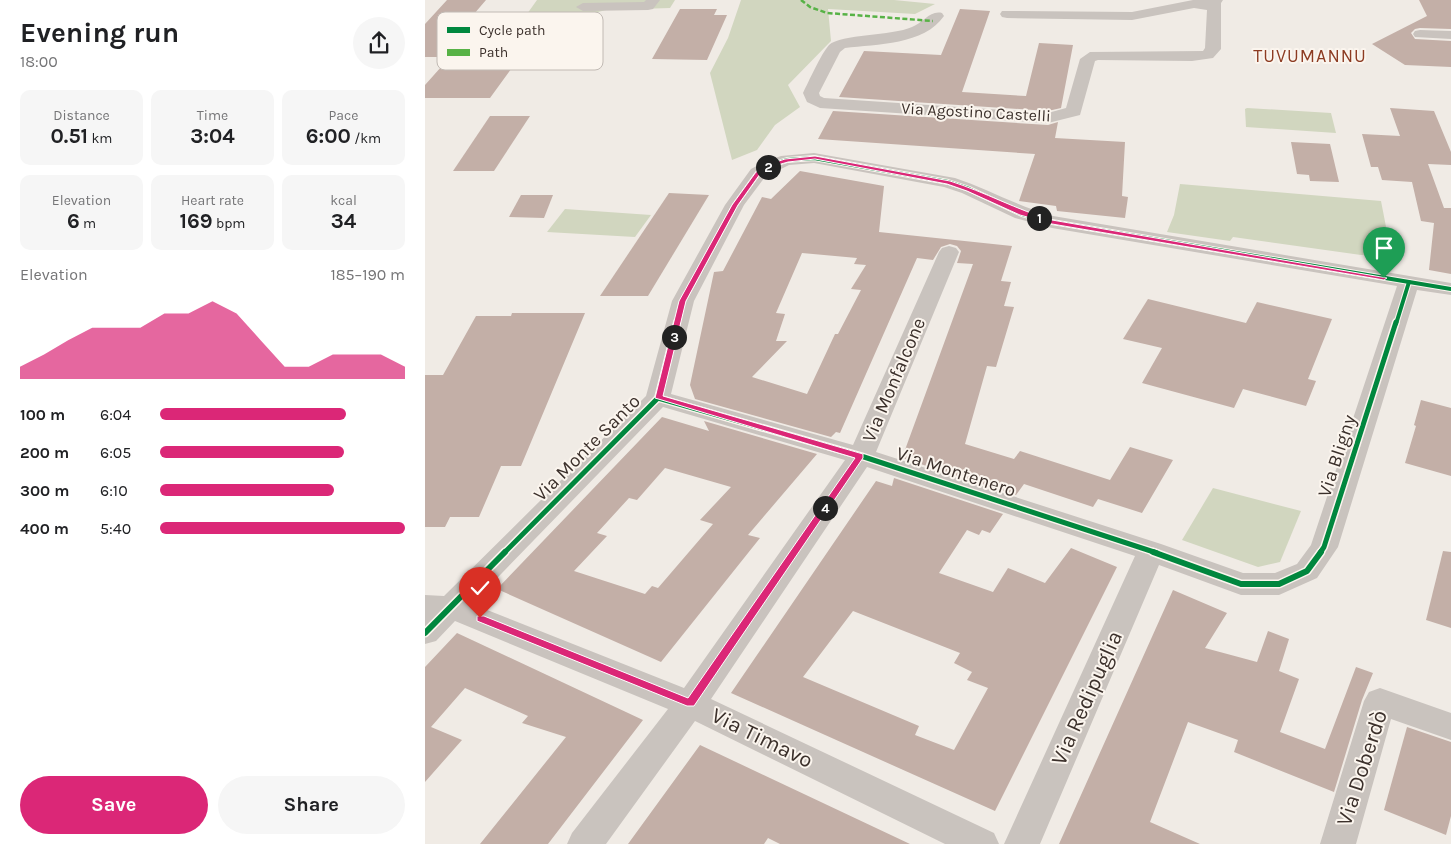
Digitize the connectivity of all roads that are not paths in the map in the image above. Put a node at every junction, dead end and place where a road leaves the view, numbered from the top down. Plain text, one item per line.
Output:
1 (653, 0) edge
2 (1215, 3) edge
3 (583, 7) dead end
4 (1007, 14) dead end
5 (937, 16) dead end
6 (1420, 34) dead end
7 (1451, 35) edge
8 (949, 252) dead end
9 (1409, 282) junction
10 (1451, 289) edge
11 (659, 398) junction
12 (861, 456) junction
13 (1151, 551) junction
14 (1241, 584) joint
15 (438, 606) edge
16 (425, 633) edge
17 (690, 704) junction
18 (1451, 727) edge
19 (585, 844) edge
20 (981, 844) edge
21 (1022, 844) edge
22 (1338, 844) edge

1 - 3 street
2 - 4 street
2 - 5 street, Via Agostino Castelli
6 - 7 street
8 - 12 street, Via Monfalcone
9 - 10 street
9 - 11 street, Via Monte Santo
9 - 14 street, Via Bligny
11 - 12 street, Via Montenero
11 - 15 street, Via Monte Santo
12 - 13 street, Via Montenero
12 - 17 street, Via Monfalcone
13 - 14 street, Via Montenero
13 - 21 street, Via Redipuglia
15 - 16 street, Via Monte Santo
15 - 17 street, Via Timavo
17 - 19 street, Via Monfalcone
17 - 20 street, Via Timavo
18 - 22 street, Via Doberdò

